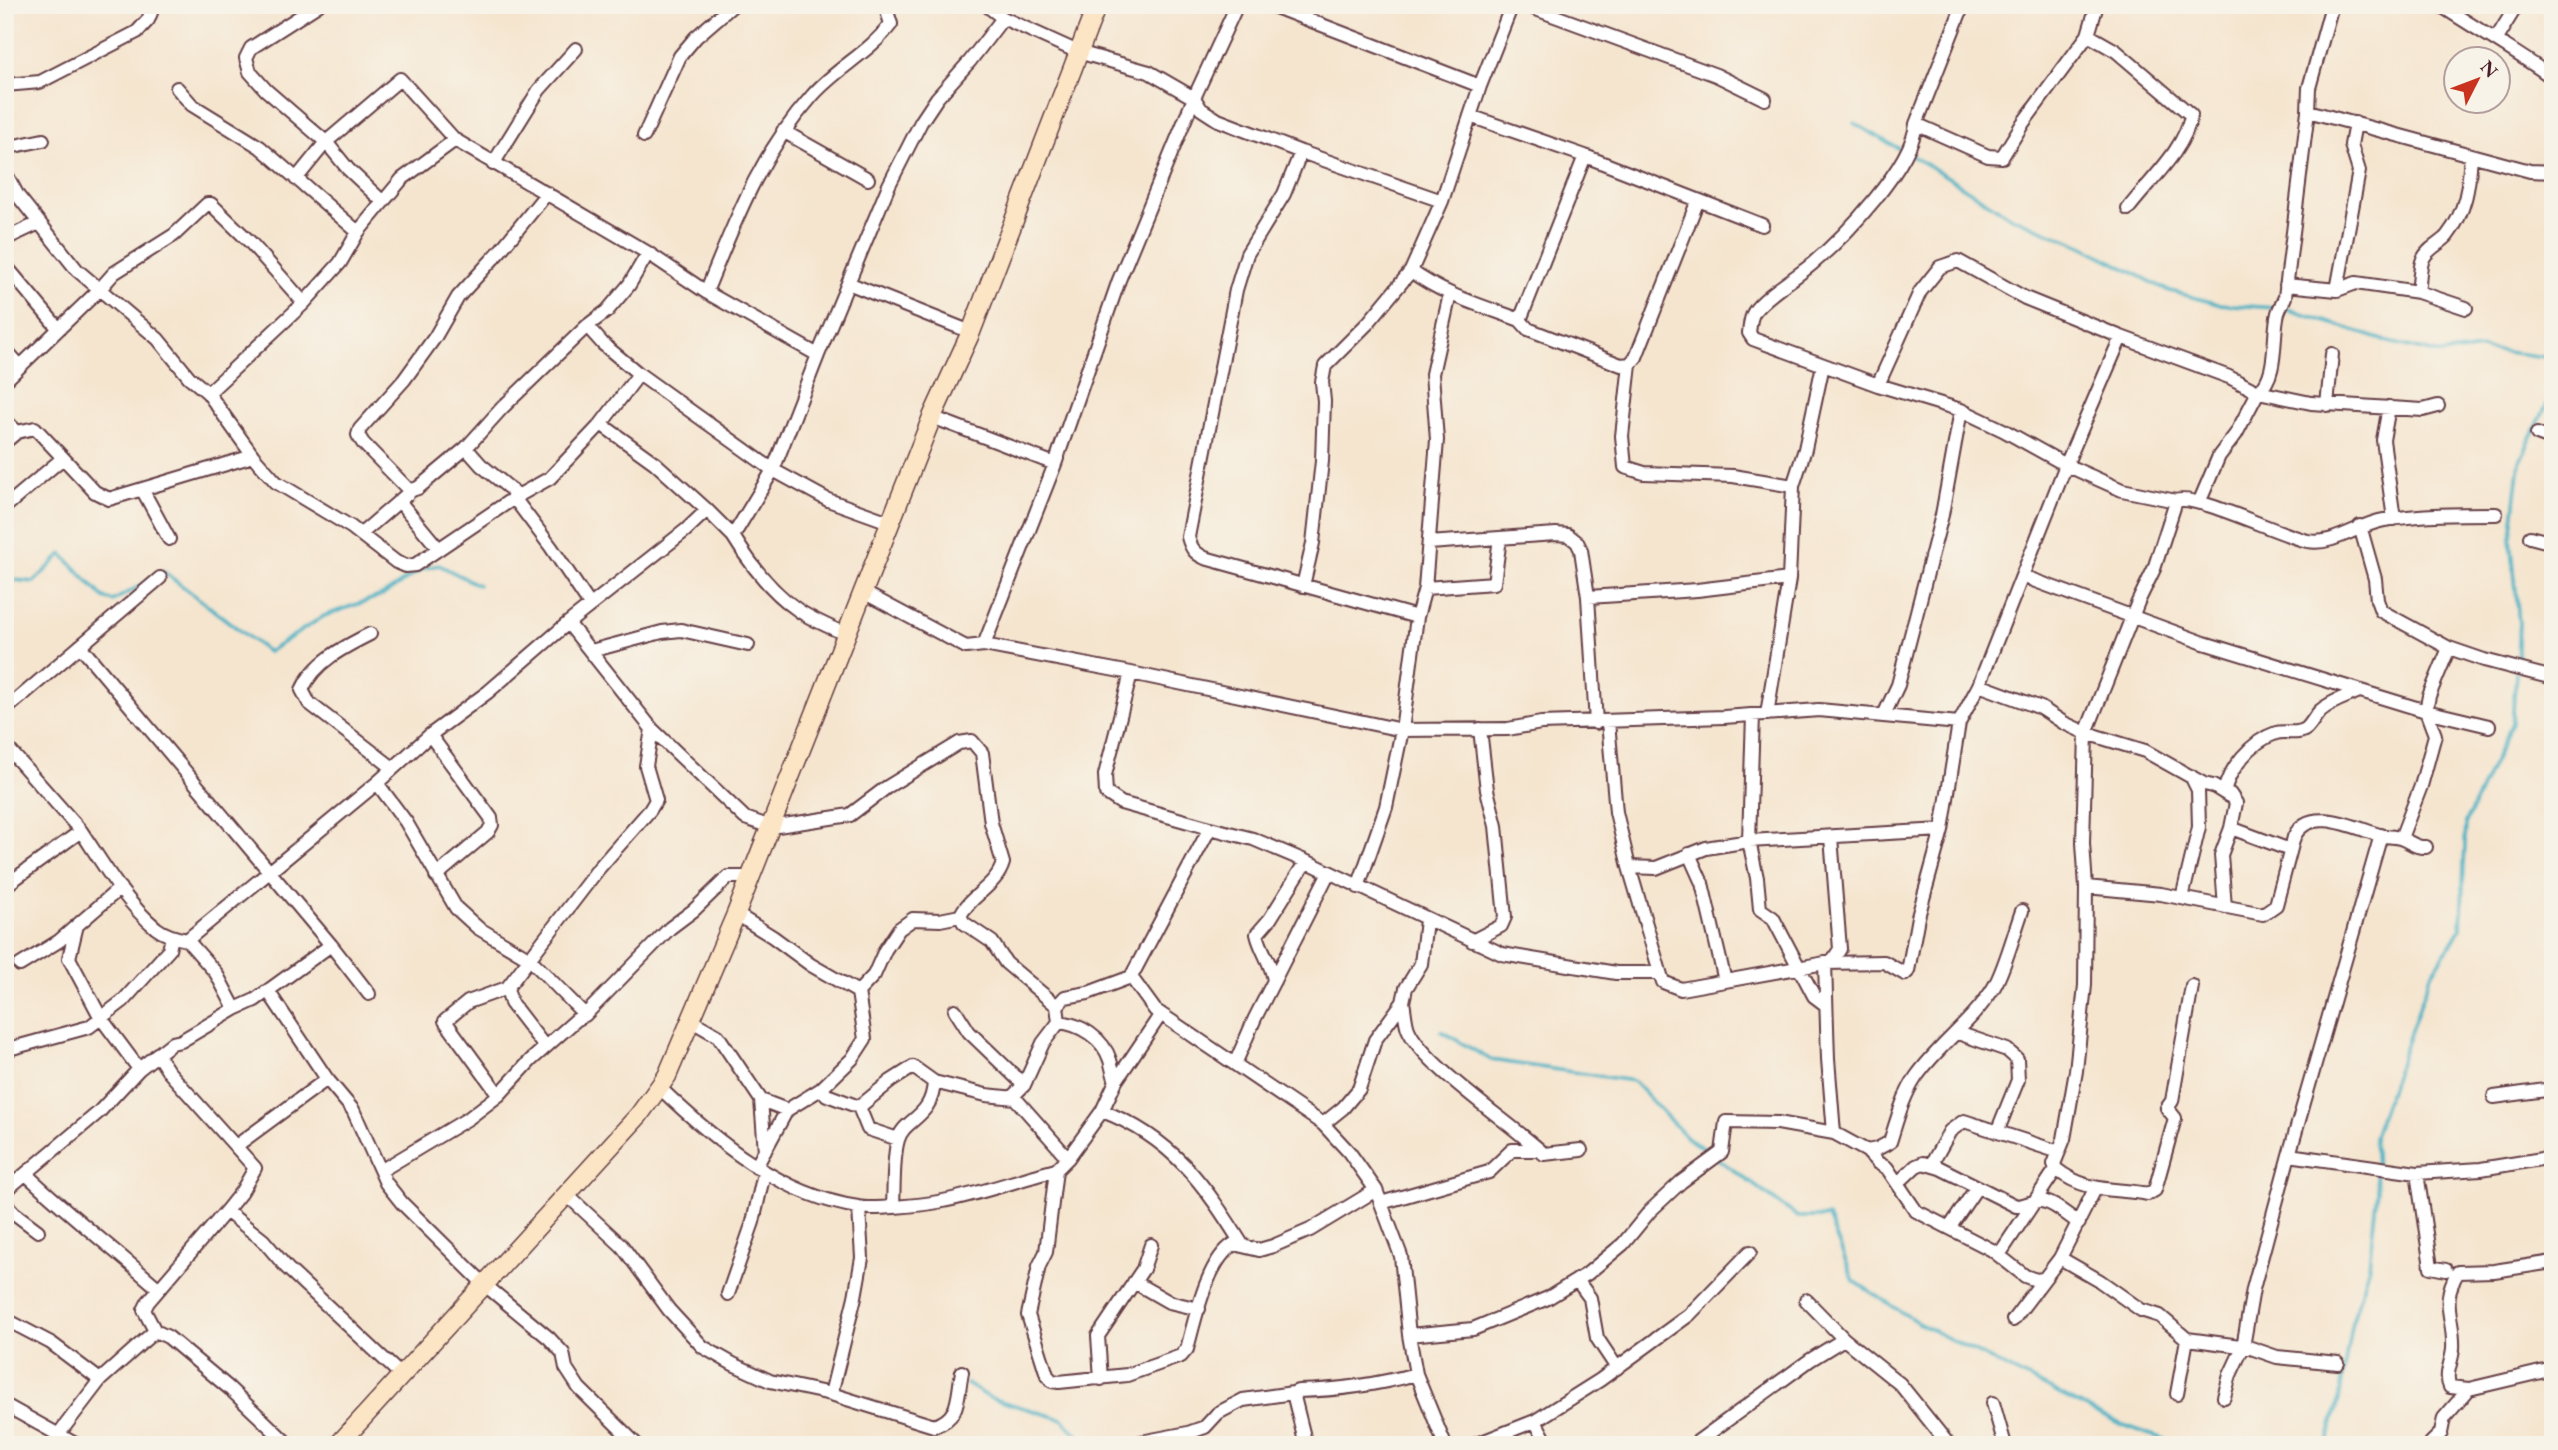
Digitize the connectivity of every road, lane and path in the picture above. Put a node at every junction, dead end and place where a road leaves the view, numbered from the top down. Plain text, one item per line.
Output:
1 (154, 5) edge
2 (318, 5) edge
3 (733, 5) edge
4 (885, 5) edge
5 (986, 5) edge
6 (1097, 5) edge
7 (1105, 5) edge
8 (1237, 5) edge
9 (1270, 5) edge
10 (1512, 5) edge
11 (1525, 5) edge
12 (1963, 5) edge
13 (2097, 5) edge
14 (2332, 5) edge
15 (2440, 5) edge
16 (2517, 5) edge
17 (1003, 18) junction
18 (2088, 35) junction
19 (2496, 39) junction
20 (576, 49) dead end
21 (1082, 53) junction
22 (2553, 78) edge
23 (5, 85) edge
24 (1480, 86) junction
25 (177, 88) dead end
26 (1194, 98) junction
27 (1765, 99) dead end
28 (2308, 111) junction
29 (1470, 116) junction
30 (2355, 123) junction
31 (783, 131) junction
32 (1916, 131) junction
33 (644, 136) dead end
34 (43, 140) dead end
35 (455, 141) junction
36 (326, 142) junction
37 (5, 148) edge
38 (1301, 152) junction
39 (1585, 156) junction
40 (2470, 156) junction
41 (494, 164) junction
42 (5, 172) edge
43 (2553, 172) edge
44 (296, 179) junction
45 (868, 179) dead end
46 (547, 193) junction
47 (1698, 200) junction
48 (382, 201) junction
49 (1442, 201) junction
50 (2128, 209) dead end
51 (40, 223) junction
52 (1762, 225) dead end
53 (358, 232) junction
54 (5, 239) edge
55 (648, 253) junction
56 (5, 265) edge
57 (1411, 271) junction
58 (848, 284) junction
59 (99, 290) junction
60 (2337, 290) junction
61 (2285, 291) junction
62 (706, 292) junction
63 (2418, 292) junction
64 (1450, 294) junction
65 (304, 303) junction
66 (2466, 308) dead end
67 (1520, 320) junction
68 (587, 326) junction
69 (58, 328) junction
70 (971, 332) junction
71 (2121, 338) junction
72 (5, 349) edge
73 (2332, 354) dead end
74 (818, 355) junction
75 (1630, 365) junction
76 (1823, 365) junction
77 (20, 366) junction
78 (639, 374) junction
79 (5, 381) edge
80 (1878, 386) junction
81 (2259, 392) junction
82 (208, 393) junction
83 (2327, 405) junction
84 (2438, 406) dead end
85 (2389, 407) junction
86 (1961, 410) junction
87 (932, 417) junction
88 (5, 420) edge
89 (601, 424) junction
90 (17, 432) junction
91 (2537, 434) dead end
92 (2553, 440) edge
93 (5, 442) edge
94 (466, 448) junction
95 (253, 456) junction
96 (63, 458) junction
97 (1055, 464) junction
98 (2066, 465) junction
99 (773, 470) junction
100 (1793, 486) junction
101 (142, 489) junction
102 (412, 490) junction
103 (517, 497) junction
104 (399, 501) junction
105 (2176, 501) junction
106 (2199, 503) junction
107 (5, 507) edge
108 (706, 510) junction
109 (2496, 514) dead end
110 (2394, 519) junction
111 (892, 523) junction
112 (2360, 526) junction
113 (361, 534) junction
114 (733, 536) junction
115 (2530, 537) dead end
116 (1500, 538) junction
117 (169, 539) dead end
118 (1429, 543) junction
119 (2553, 543) edge
120 (439, 549) junction
121 (2022, 576) junction
122 (160, 578) dead end
123 (1789, 579) junction
124 (1303, 586) junction
125 (1425, 588) junction
126 (863, 592) junction
127 (1588, 597) junction
128 (590, 605) junction
129 (1417, 617) junction
130 (2133, 617) junction
131 (568, 623) junction
132 (370, 634) dead end
133 (847, 635) junction
134 (748, 645) dead end
135 (984, 645) junction
136 (80, 646) junction
137 (2449, 648) junction
138 (591, 651) junction
139 (1131, 673) junction
140 (2553, 678) edge
141 (1979, 685) junction
142 (2359, 691) junction
143 (5, 710) edge
144 (2427, 711) junction
145 (1753, 715) junction
146 (1767, 715) junction
147 (1884, 715) junction
148 (1602, 722) junction
149 (1959, 723) junction
150 (2488, 726) dead end
151 (652, 729) junction
152 (1480, 729) junction
153 (1402, 730) junction
154 (2086, 733) junction
155 (430, 735) junction
156 (5, 745) edge
157 (393, 768) junction
158 (2191, 776) junction
159 (377, 783) junction
160 (2224, 793) junction
161 (771, 827) junction
162 (1210, 828) junction
163 (2231, 828) junction
164 (1942, 830) junction
165 (80, 831) junction
166 (2381, 835) junction
167 (1831, 837) junction
168 (2401, 838) junction
169 (1749, 841) junction
170 (2426, 847) dead end
171 (2290, 850) junction
172 (1689, 854) junction
173 (1310, 863) junction
174 (1629, 867) junction
175 (269, 870) junction
176 (1329, 872) junction
177 (436, 876) junction
178 (751, 877) junction
179 (5, 886) edge
180 (1358, 887) junction
181 (2086, 887) junction
182 (120, 888) junction
183 (2182, 898) junction
184 (2225, 906) junction
185 (2022, 911) dead end
186 (736, 914) junction
187 (960, 916) junction
188 (1426, 919) junction
189 (78, 925) junction
190 (172, 937) junction
191 (187, 940) junction
192 (1472, 941) junction
193 (331, 944) junction
194 (530, 959) junction
195 (1828, 963) junction
196 (20, 965) dead end
197 (1799, 967) junction
198 (1660, 973) junction
199 (1130, 977) junction
200 (1274, 981) junction
201 (1725, 981) junction
202 (2192, 986) dead end
203 (507, 988) junction
204 (268, 991) junction
205 (858, 992) junction
206 (369, 994) dead end
207 (1403, 1002) junction
208 (1826, 1005) junction
209 (1057, 1006) junction
210 (235, 1009) junction
211 (955, 1010) dead end
212 (1161, 1014) junction
213 (585, 1015) junction
214 (101, 1018) junction
215 (692, 1021) junction
216 (1059, 1021) junction
217 (1958, 1032) junction
218 (545, 1047) junction
219 (5, 1050) edge
220 (157, 1054) junction
221 (1235, 1064) junction
222 (139, 1069) junction
223 (327, 1079) junction
224 (1116, 1081) junction
225 (934, 1082) junction
226 (1024, 1085) junction
227 (659, 1087) junction
228 (2553, 1088) edge
229 (821, 1089) junction
230 (499, 1095) junction
231 (1012, 1097) junction
232 (2494, 1097) dead end
233 (761, 1100) junction
234 (859, 1107) junction
235 (787, 1110) junction
236 (1102, 1111) junction
237 (1323, 1124) junction
238 (1997, 1132) junction
239 (1834, 1133) junction
240 (898, 1139) junction
241 (236, 1146) junction
242 (2059, 1149) junction
243 (1539, 1150) junction
244 (1581, 1150) dead end
245 (1867, 1151) junction
246 (765, 1152) junction
247 (2289, 1155) junction
248 (2553, 1157) edge
249 (1068, 1158) junction
250 (1931, 1165) junction
251 (2056, 1169) junction
252 (382, 1170) junction
253 (760, 1170) junction
254 (1056, 1170) junction
255 (2417, 1173) junction
256 (26, 1174) junction
257 (1898, 1183) junction
258 (1977, 1186) junction
259 (2095, 1189) junction
260 (1376, 1190) junction
261 (5, 1191) edge
262 (566, 1194) junction
263 (2035, 1201) junction
264 (5, 1203) edge
265 (1381, 1203) junction
266 (893, 1206) junction
267 (859, 1208) junction
268 (226, 1211) junction
269 (2079, 1223) junction
270 (1951, 1227) junction
271 (38, 1231) dead end
272 (1151, 1245) dead end
273 (1243, 1246) junction
274 (1751, 1252) dead end
275 (1999, 1255) junction
276 (2060, 1258) junction
277 (2553, 1262) edge
278 (2446, 1270) dead end
279 (2043, 1279) junction
280 (1577, 1280) junction
281 (1134, 1282) junction
282 (485, 1285) junction
283 (159, 1289) junction
284 (728, 1294) dead end
285 (1806, 1300) dead end
286 (1199, 1309) junction
287 (5, 1319) edge
288 (2013, 1320) dead end
289 (155, 1331) junction
290 (1409, 1335) junction
291 (1844, 1339) junction
292 (2187, 1339) junction
293 (2243, 1347) junction
294 (2338, 1363) dead end
295 (1617, 1368) junction
296 (2553, 1369) edge
297 (962, 1372) dead end
298 (1416, 1374) junction
299 (401, 1375) junction
300 (1101, 1379) junction
301 (100, 1380) junction
302 (2469, 1390) junction
303 (1293, 1393) junction
304 (831, 1394) junction
305 (2177, 1394) dead end
306 (2224, 1396) dead end
307 (1993, 1404) dead end
308 (5, 1405) edge
309 (1535, 1421) junction
310 (58, 1434) junction
311 (2004, 1444) edge
312 (77, 1445) edge
313 (289, 1445) edge
314 (338, 1445) edge
315 (637, 1445) edge
316 (1138, 1445) edge
317 (1306, 1445) edge
318 (1444, 1445) edge
319 (1474, 1445) edge
320 (1548, 1445) edge
321 (1693, 1445) edge
322 (1948, 1445) edge
323 (2429, 1445) edge

1 - 23 street
2 - 36 street
3 - 33 street
4 - 31 street
5 - 17 street
6 - 21 main road
7 - 21 street
8 - 26 street
9 - 24 street
10 - 24 street
11 - 27 street
12 - 32 street
13 - 18 street
14 - 28 street
15 - 19 street
16 - 19 street
17 - 21 street
17 - 58 street
18 - 32 street
18 - 50 street
19 - 22 street
20 - 41 street
21 - 26 street
21 - 70 main road
24 - 29 street
25 - 44 street
26 - 38 street
26 - 97 street
28 - 30 street
28 - 61 street
29 - 39 street
29 - 49 street
30 - 40 street
30 - 60 street
31 - 45 street
31 - 62 street
32 - 76 street
34 - 37 street
35 - 36 street
35 - 41 street
35 - 48 street
36 - 44 street
36 - 48 street
38 - 49 street
38 - 124 street
39 - 47 street
39 - 67 street
40 - 43 street
40 - 63 street
41 - 46 street
42 - 51 street
44 - 53 street
46 - 55 street
46 - 102 street
47 - 52 street
47 - 75 street
48 - 53 street
49 - 57 street
51 - 54 street
51 - 59 street
53 - 65 street
55 - 62 street
55 - 68 street
56 - 69 street
57 - 64 street
57 - 124 street
58 - 70 street
58 - 74 street
59 - 65 street
59 - 69 street
59 - 82 street
60 - 61 street
60 - 63 street
61 - 81 street
62 - 74 street
63 - 66 street
64 - 67 street
64 - 118 street
65 - 82 street
67 - 75 street
68 - 78 street
68 - 94 street
69 - 77 street
70 - 87 main road
71 - 80 street
71 - 81 street
71 - 98 street
72 - 77 street
73 - 83 street
74 - 99 street
75 - 100 street
76 - 80 street
76 - 100 street
77 - 79 street
78 - 89 street
78 - 99 street
80 - 86 street
81 - 83 street
81 - 106 street
82 - 95 street
83 - 85 street
84 - 85 street
85 - 110 street
86 - 98 street
86 - 147 street
87 - 97 street
87 - 111 main road
88 - 90 street
89 - 103 street
89 - 108 street
90 - 93 street
90 - 96 street
91 - 92 street
94 - 102 street
94 - 103 street
95 - 101 street
95 - 113 street
96 - 101 street
96 - 107 street
97 - 135 street
98 - 105 street
98 - 121 street
99 - 111 street
99 - 114 street
100 - 123 street
101 - 117 street
102 - 104 street
103 - 120 street
103 - 128 street
104 - 113 street
104 - 120 street
105 - 106 street
105 - 130 street
106 - 112 street
108 - 114 street
108 - 128 street
109 - 110 street
110 - 112 street
111 - 126 main road
112 - 137 street
113 - 120 street
114 - 133 street
115 - 119 street
116 - 118 street
116 - 125 street
116 - 127 street
118 - 125 street
121 - 130 street
121 - 141 street
122 - 136 street
123 - 127 street
123 - 146 street
124 - 129 street
125 - 129 street
126 - 133 main road
126 - 135 street
127 - 148 street
128 - 131 street
129 - 153 street
130 - 142 street
130 - 154 street
131 - 138 street
131 - 155 street
132 - 157 street
133 - 161 main road
134 - 138 street
135 - 139 street
136 - 143 street
136 - 175 street
137 - 140 street
137 - 144 street
138 - 151 street
139 - 153 street
139 - 162 street
141 - 149 street
141 - 154 street
142 - 144 street
142 - 160 street
144 - 150 street
144 - 168 street
145 - 146 street
145 - 148 street
145 - 169 street
146 - 147 street
147 - 149 street
148 - 152 street
148 - 174 street
149 - 164 street
151 - 161 street
151 - 194 street
152 - 153 street
152 - 192 street
153 - 180 street
154 - 158 street
154 - 181 street
155 - 157 street
155 - 177 street
156 - 165 street
157 - 159 street
158 - 160 street
158 - 183 street
159 - 175 street
159 - 177 street
160 - 163 street
161 - 178 main road
161 - 187 street
162 - 173 street
162 - 199 street
163 - 171 street
163 - 184 street
164 - 167 street
164 - 195 street
165 - 179 street
165 - 182 street
166 - 168 street
166 - 171 street
166 - 247 street
167 - 169 street
167 - 195 street
168 - 170 street
169 - 172 street
169 - 197 street
171 - 184 street
172 - 174 street
172 - 201 street
173 - 176 street
173 - 200 street
174 - 198 street
175 - 191 street
175 - 193 street
176 - 180 street
176 - 200 street
177 - 194 street
178 - 186 main road
178 - 213 street
180 - 188 street
181 - 183 street
181 - 242 street
182 - 189 street
182 - 190 street
183 - 184 street
185 - 217 street
186 - 205 street
186 - 215 main road
187 - 205 street
187 - 209 street
188 - 192 street
188 - 207 street
189 - 196 street
189 - 214 street
190 - 191 street
190 - 214 street
191 - 210 street
192 - 198 street
193 - 204 street
193 - 206 street
194 - 203 street
194 - 213 street
195 - 197 street
195 - 208 street
197 - 201 street
197 - 208 street
198 - 201 street
199 - 209 street
199 - 212 street
200 - 221 street
202 - 259 street
203 - 218 street
203 - 230 street
204 - 210 street
204 - 223 street
205 - 229 street
207 - 237 street
207 - 243 street
208 - 239 street
209 - 216 street
210 - 220 street
211 - 226 street
212 - 221 street
212 - 224 street
213 - 218 street
214 - 219 street
214 - 222 street
215 - 227 main road
215 - 233 street
216 - 224 street
216 - 226 street
217 - 238 street
217 - 245 street
218 - 230 street
220 - 222 street
220 - 241 street
221 - 237 street
222 - 256 street
223 - 241 street
223 - 252 street
224 - 236 street
225 - 231 street
225 - 234 street
225 - 240 street
226 - 231 street
227 - 253 street
227 - 262 main road
228 - 232 street
229 - 234 street
229 - 235 street
230 - 252 street
231 - 249 street
233 - 235 street
233 - 246 street
234 - 240 street
235 - 246 street
236 - 249 street
236 - 273 street
237 - 260 street
238 - 242 street
238 - 250 street
239 - 245 street
239 - 280 street
240 - 266 street
241 - 268 street
242 - 251 street
243 - 244 street
243 - 265 street
245 - 257 street
246 - 253 street
247 - 255 street
247 - 293 street
248 - 255 street
249 - 254 street
250 - 257 street
250 - 258 street
251 - 259 street
251 - 263 street
252 - 282 street
253 - 267 street
253 - 284 street
254 - 266 street
254 - 300 street
255 - 278 street
256 - 261 street
256 - 283 street
257 - 270 street
258 - 263 street
258 - 270 street
259 - 269 street
260 - 265 street
260 - 273 street
262 - 282 main road
262 - 304 street
263 - 269 street
263 - 275 street
264 - 271 street
265 - 290 street
266 - 267 street
267 - 304 street
268 - 283 street
268 - 299 street
269 - 276 street
270 - 275 street
272 - 281 street
273 - 286 street
274 - 295 street
275 - 279 street
276 - 279 street
276 - 292 street
277 - 302 street
279 - 288 street
280 - 290 street
280 - 295 street
281 - 286 street
281 - 300 street
282 - 299 main road
282 - 315 street
283 - 289 street
285 - 291 street
286 - 300 street
287 - 301 street
289 - 301 street
289 - 313 street
290 - 298 street
291 - 321 street
291 - 322 street
292 - 293 street
292 - 305 street
293 - 294 street
293 - 306 street
295 - 309 street
296 - 302 street
297 - 304 street
298 - 303 street
298 - 318 street
299 - 314 main road
301 - 310 street
302 - 323 street
303 - 316 street
303 - 317 street
307 - 311 street
308 - 310 street
309 - 319 street
309 - 320 street
310 - 312 street

